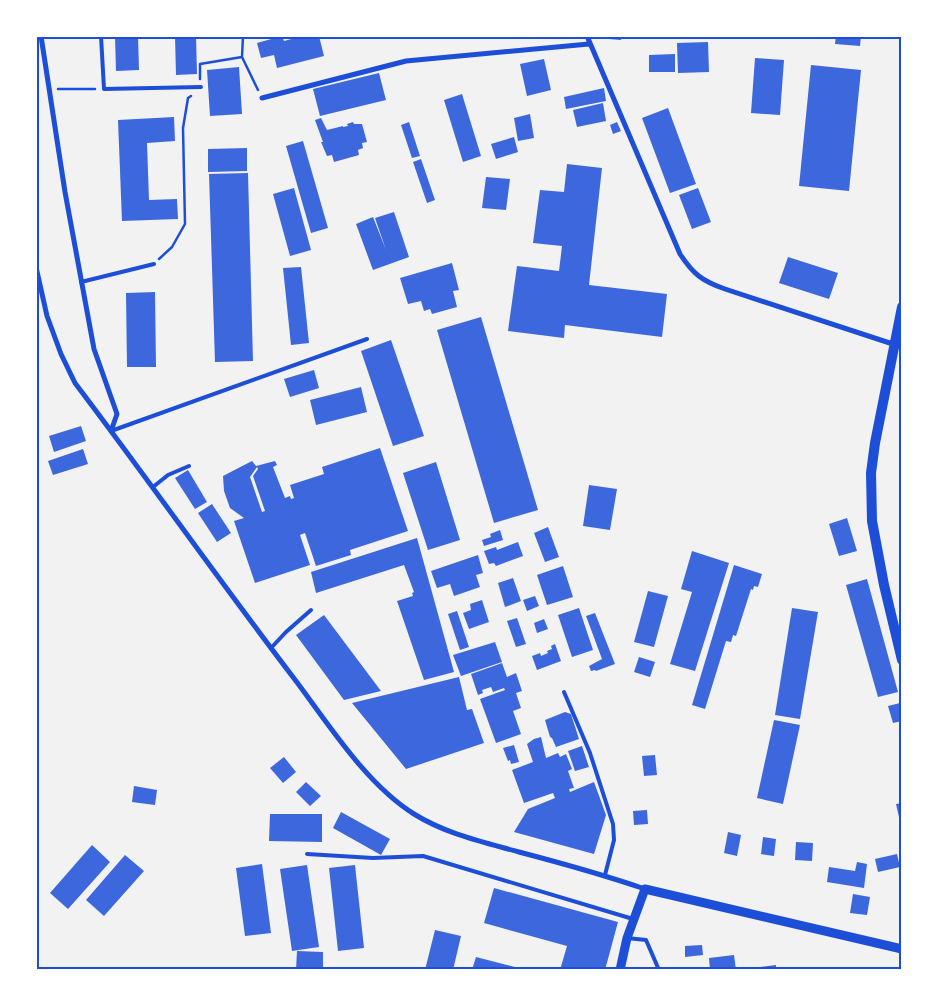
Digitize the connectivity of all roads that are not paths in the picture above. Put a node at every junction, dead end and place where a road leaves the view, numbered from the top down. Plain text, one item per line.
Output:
1 (41, 36) edge
2 (101, 36) edge
3 (587, 36) edge
4 (589, 44) junction
5 (201, 87) road end
6 (262, 98) road end
7 (154, 264) road end
8 (36, 267) edge
9 (81, 282) junction
10 (902, 307) edge
11 (367, 339) dead end
12 (898, 346) edge
13 (111, 431) junction
14 (189, 466) dead end
15 (153, 487) junction
16 (311, 610) dead end
17 (271, 648) junction
18 (902, 660) edge
19 (564, 692) dead end
20 (307, 854) dead end
21 (605, 875) junction
22 (645, 889) junction
23 (634, 919) junction
24 (627, 938) junction
25 (902, 949) edge
26 (620, 970) edge
27 (660, 970) edge

1 - 9 street
2 - 5 lane
3 - 4 street
4 - 6 street
4 - 12 street
7 - 9 lane
8 - 13 street
9 - 13 street
10 - 12 main road
11 - 13 lane
12 - 18 main road
13 - 15 street
14 - 15 lane
15 - 17 street
16 - 17 lane
17 - 21 street
19 - 21 lane
20 - 23 lane
21 - 22 street
22 - 23 street
22 - 25 street
23 - 24 street
24 - 26 street
24 - 27 lane

